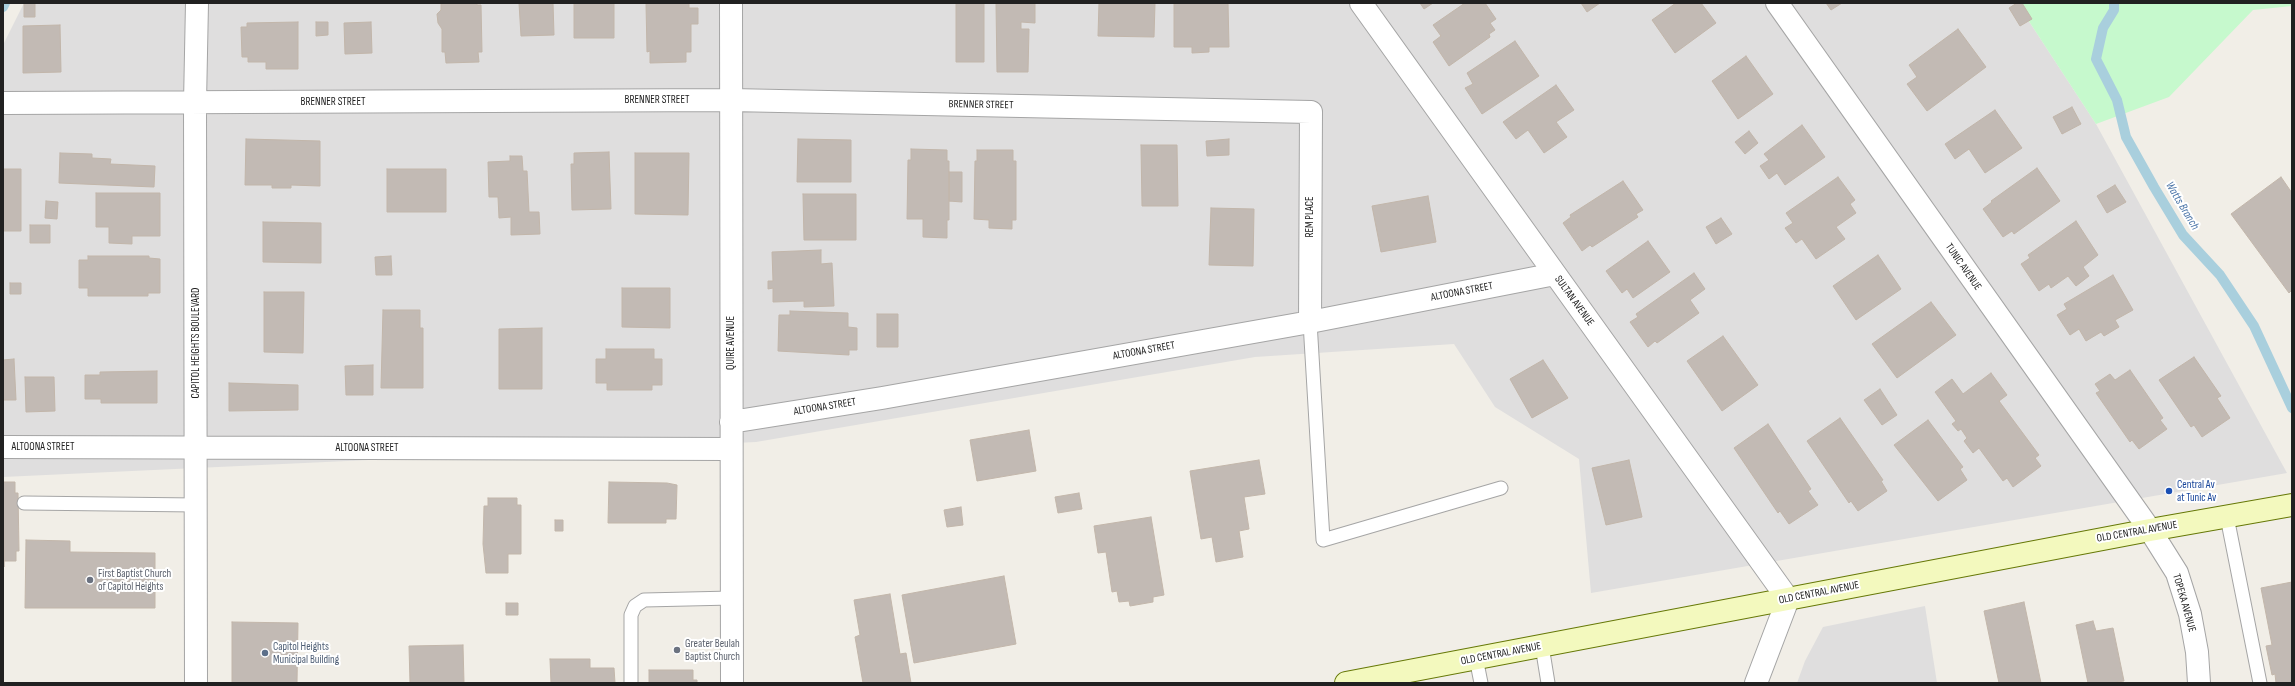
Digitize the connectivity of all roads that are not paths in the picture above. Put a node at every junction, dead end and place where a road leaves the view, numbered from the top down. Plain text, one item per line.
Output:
1 (197, 3) edge
2 (731, 3) edge
3 (1361, 3) edge
4 (1776, 3) edge
5 (732, 100) junction
6 (3, 103) edge
7 (195, 103) junction
8 (1311, 112) joint
9 (1555, 274) junction
10 (1310, 322) junction
11 (731, 422) junction
12 (196, 447) junction
13 (3, 448) edge
14 (731, 449) junction
15 (1501, 488) dead end
16 (24, 503) dead end
17 (196, 505) junction
18 (2292, 505) edge
19 (2227, 517) junction
20 (2150, 530) junction
21 (732, 598) junction
22 (1788, 599) junction
23 (1542, 646) junction
24 (1476, 658) junction
25 (196, 683) edge
26 (631, 683) edge
27 (732, 683) edge
28 (1346, 683) edge
29 (1481, 683) edge
30 (1548, 683) edge
31 (1756, 683) edge
32 (2199, 683) edge
33 (2260, 683) edge

1 - 7 street, CAPITOL HEIGHTS BOULEVARD
2 - 5 street, QUIRE AVENUE
3 - 9 street, SULTAN AVENUE
4 - 20 street, TUNIC AVENUE
5 - 7 street, BRENNER STREET
5 - 8 street, BRENNER STREET
5 - 11 street, QUIRE AVENUE
6 - 7 street, BRENNER STREET
7 - 12 street, CAPITOL HEIGHTS BOULEVARD
8 - 10 street, REM PLACE
9 - 10 street, ALTOONA STREET
9 - 22 street, SULTAN AVENUE
10 - 11 street, ALTOONA STREET
10 - 15 lane
11 - 14 street, QUIRE AVENUE
12 - 13 street, ALTOONA STREET
12 - 14 street, ALTOONA STREET
12 - 17 street, CAPITOL HEIGHTS BOULEVARD
14 - 21 street, QUIRE AVENUE
16 - 17 lane
17 - 25 street, CAPITOL HEIGHTS BOULEVARD
18 - 19 main road, OLD CENTRAL AVENUE
19 - 20 main road, OLD CENTRAL AVENUE
19 - 33 lane
20 - 22 main road, OLD CENTRAL AVENUE
20 - 32 street, TOPEKA AVENUE
21 - 26 lane
21 - 27 street, QUIRE AVENUE
22 - 23 main road, OLD CENTRAL AVENUE
22 - 31 street
23 - 24 main road, OLD CENTRAL AVENUE
23 - 30 lane
24 - 28 main road, OLD CENTRAL AVENUE
24 - 29 lane

